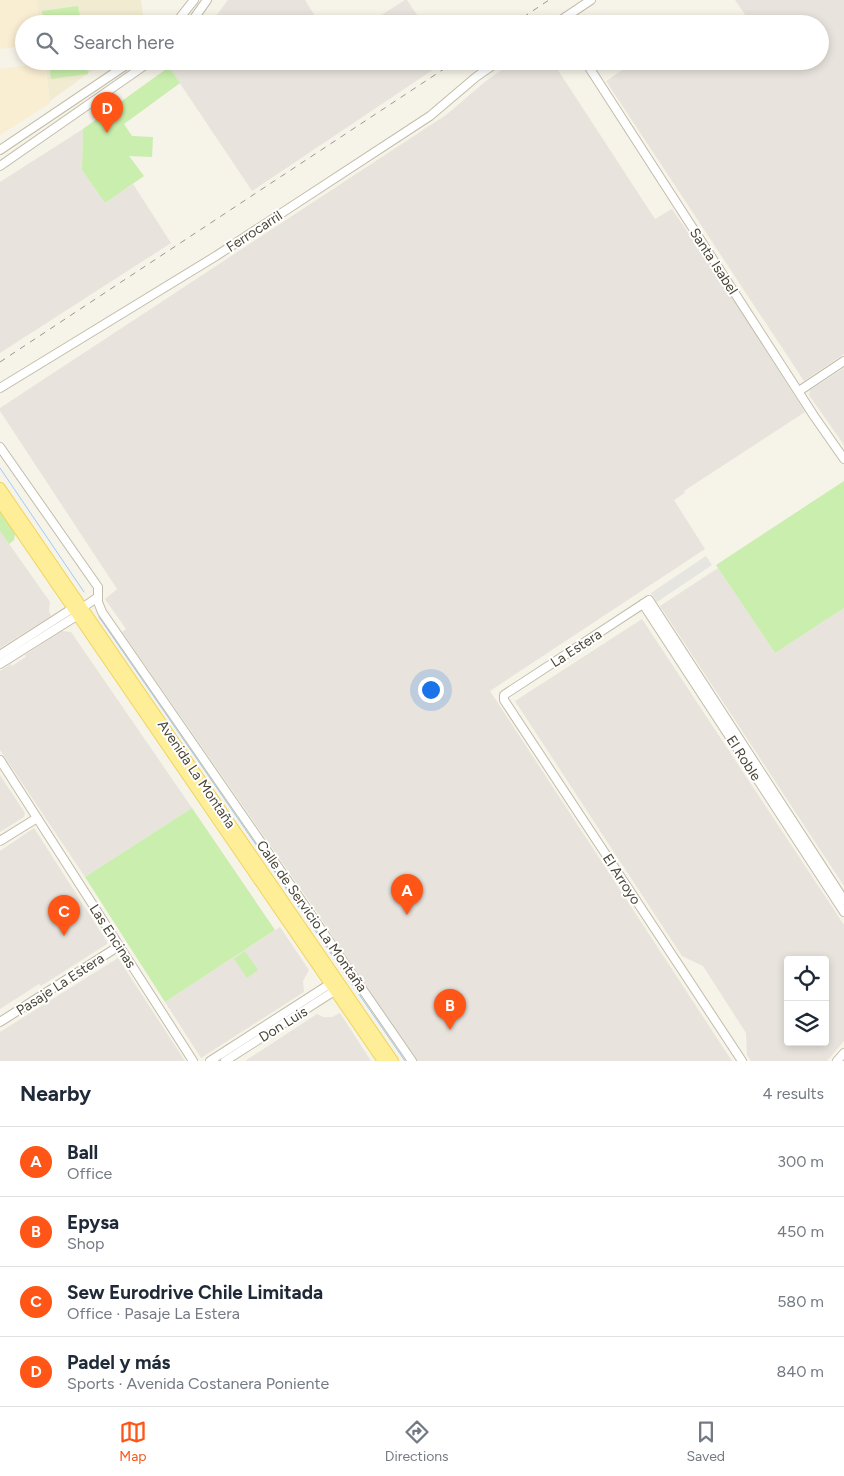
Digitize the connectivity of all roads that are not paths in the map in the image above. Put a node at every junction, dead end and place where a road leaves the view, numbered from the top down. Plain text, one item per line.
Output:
1 (194, 0) edge
2 (207, 0) edge
3 (591, 0) edge
4 (183, 15) edge
5 (196, 15) edge
6 (569, 15) edge
7 (119, 70) edge
8 (138, 70) edge
9 (486, 70) edge
10 (591, 70) edge
11 (0, 150) edge
12 (0, 166) edge
13 (844, 361) edge
14 (0, 388) edge
15 (799, 391) junction
16 (0, 447) edge
17 (844, 459) edge
18 (0, 488) edge
19 (0, 502) edge
20 (98, 597) junction
21 (646, 602) joint
22 (78, 610) junction
23 (0, 656) edge
24 (0, 664) edge
25 (504, 697) joint
26 (0, 760) edge
27 (37, 818) junction
28 (0, 841) edge
29 (805, 847) junction
30 (844, 900) edge
31 (844, 912) edge
32 (119, 946) junction
33 (336, 985) junction
34 (0, 1022) edge
35 (363, 1024) junction
36 (844, 1053) edge
37 (193, 1061) edge
38 (210, 1061) edge
39 (225, 1061) edge
40 (383, 1061) edge
41 (393, 1061) edge
42 (412, 1061) edge
43 (742, 1061) edge
44 (837, 1061) edge

1 - 4 street
2 - 5 street
3 - 6 street
7 - 11 street
8 - 12 street
9 - 14 street, Ferrocarril
10 - 15 street, Santa Isabel
13 - 15 street
15 - 17 street, Santa Isabel
16 - 20 street, Calle de Servicio La Montaña
18 - 22 main road, Avenida La Montaña
19 - 22 main road, Avenida La Montaña
20 - 22 street
20 - 42 street, Calle de Servicio La Montaña
21 - 25 street, La Estera
21 - 29 street, El Roble
22 - 23 street
22 - 24 street
22 - 33 main road, Avenida La Montaña
25 - 43 street, El Arroyo
26 - 27 street, Las Encinas
27 - 28 street
27 - 32 street, Las Encinas
29 - 30 street, El Roble
29 - 31 street, El Roble
32 - 34 street, Pasaje La Estera
32 - 37 street, Las Encinas
33 - 35 main road, Avenida La Montaña
33 - 38 street
33 - 39 street, Don Luis
35 - 40 main road, Avenida La Montaña
35 - 41 main road, Avenida La Montaña
36 - 44 street

